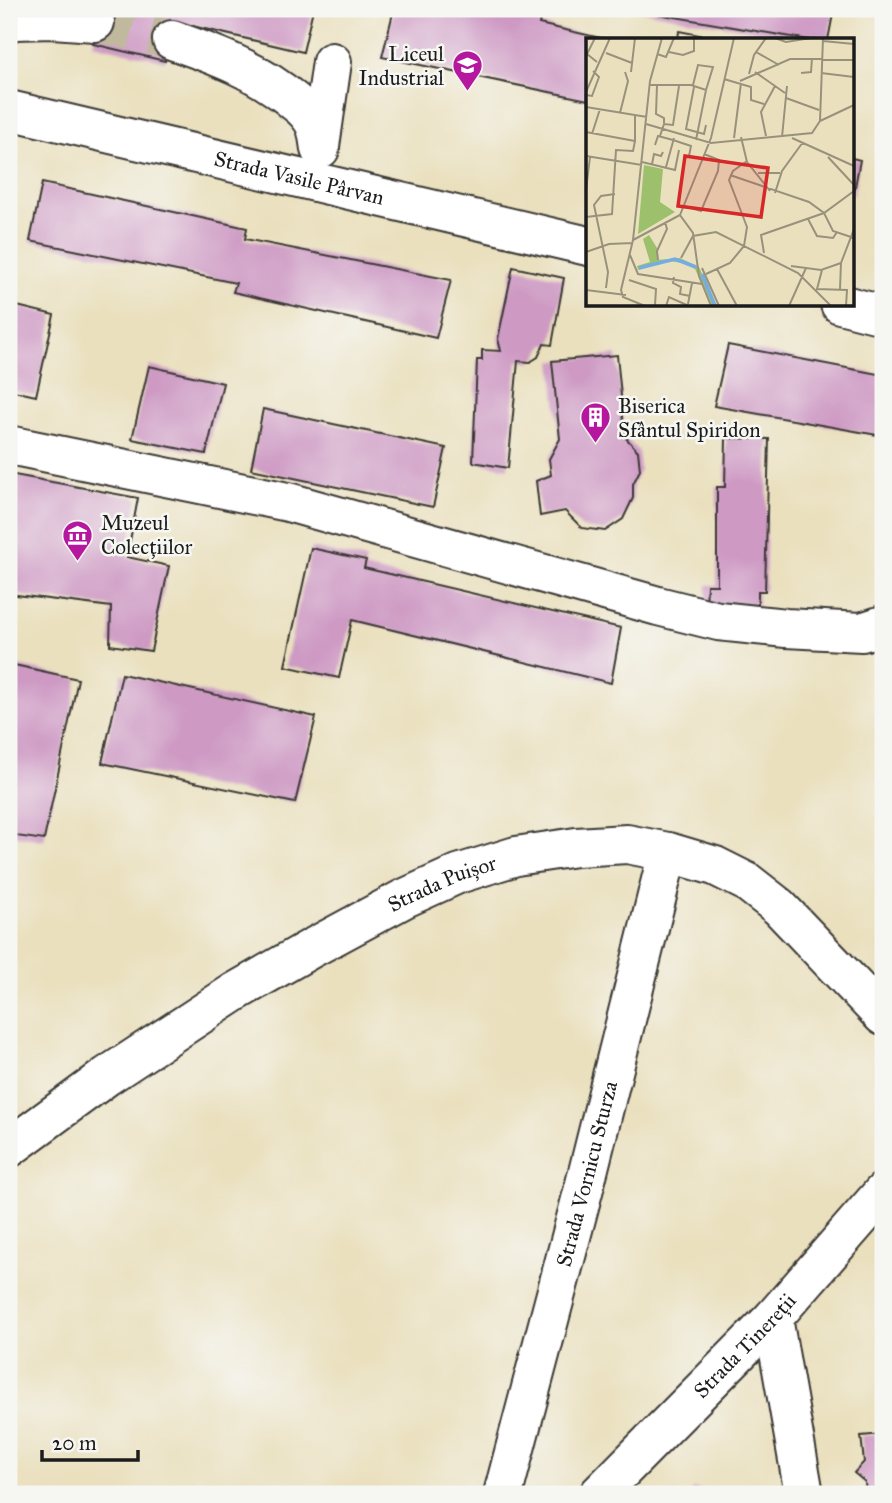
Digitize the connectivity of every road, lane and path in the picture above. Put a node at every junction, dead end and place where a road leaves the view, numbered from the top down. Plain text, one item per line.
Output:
1 (9, 22) edge
2 (95, 22) tunnel mouth
3 (172, 40) tunnel mouth
4 (332, 62) dead end
5 (9, 110) edge
6 (317, 166) junction
7 (586, 246) edge
8 (849, 306) edge
9 (883, 314) edge
10 (9, 444) edge
11 (883, 625) edge
12 (668, 852) junction
13 (883, 1016) edge
14 (9, 1147) edge
15 (883, 1192) edge
16 (773, 1318) junction
17 (503, 1494) edge
18 (599, 1494) edge
19 (804, 1494) edge

1 - 2 street
3 - 6 street
4 - 6 street
5 - 6 street, Strada Vasile Pârvan
6 - 7 street, Strada Vasile Pârvan
8 - 9 street
10 - 11 street
12 - 13 street, Strada Puișor
12 - 14 street, Strada Puișor
12 - 17 street, Strada Vornicu Sturza
15 - 16 street, Strada Tinereții
16 - 18 street, Strada Tinereții
16 - 19 street

